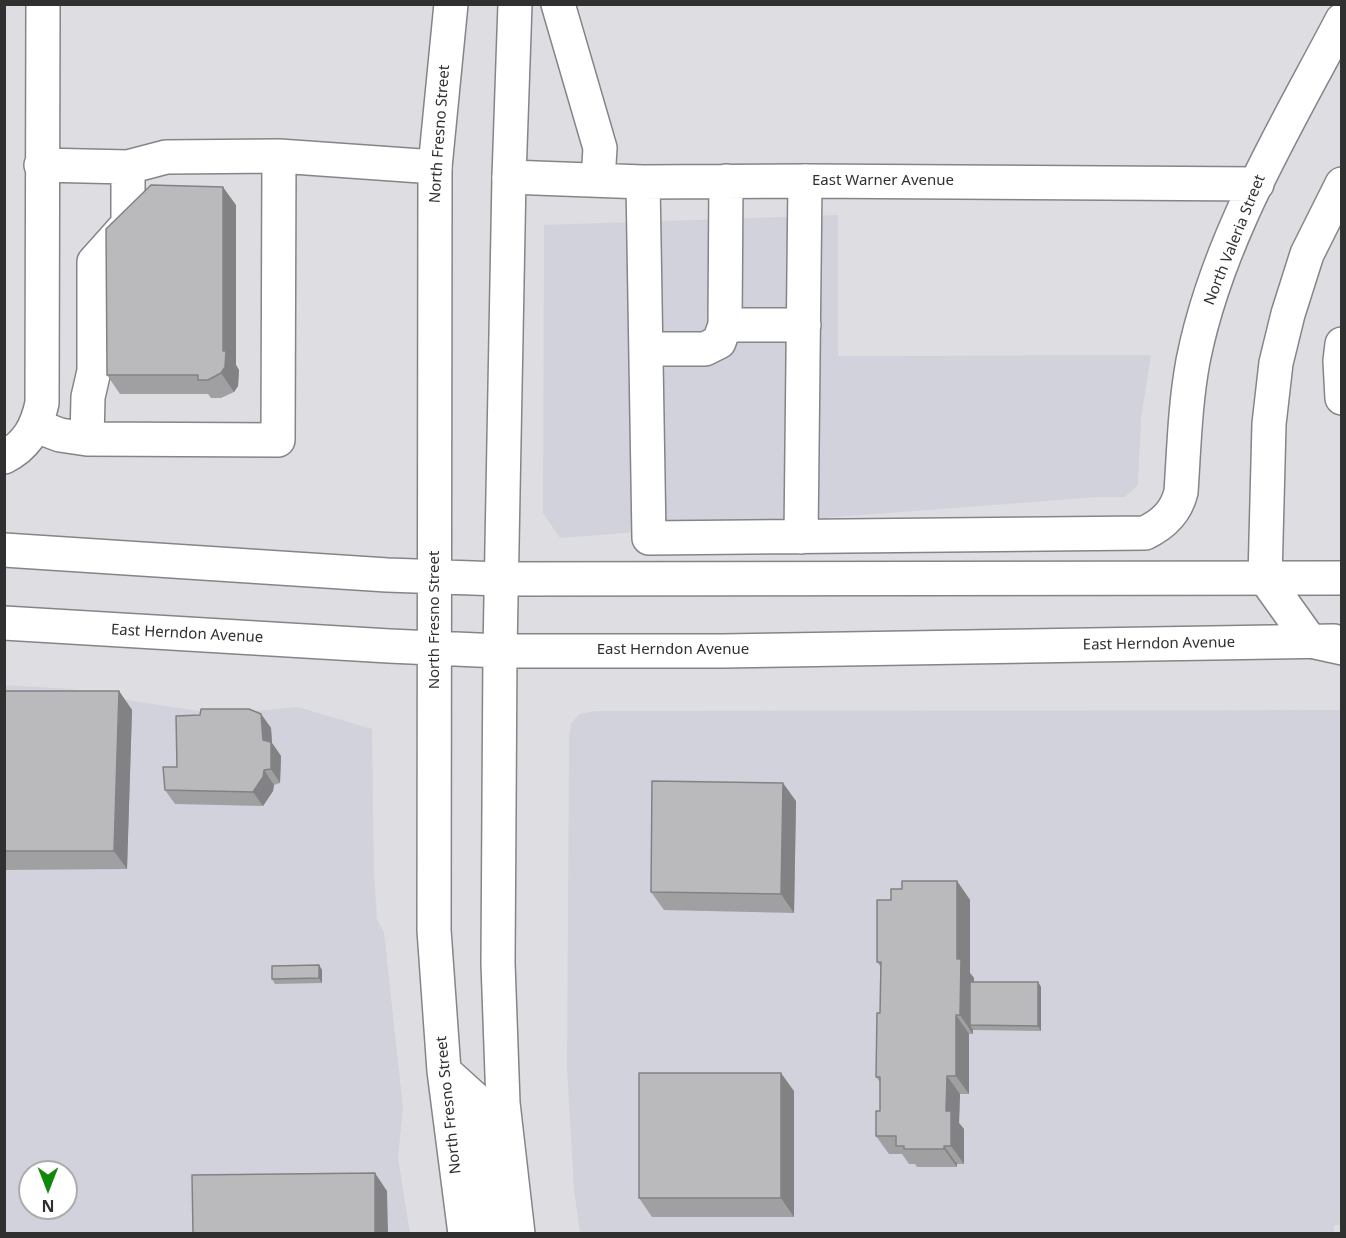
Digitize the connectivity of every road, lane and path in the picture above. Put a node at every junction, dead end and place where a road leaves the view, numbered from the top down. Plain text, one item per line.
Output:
1 (43, 4) edge
2 (451, 4) edge
3 (515, 4) edge
4 (558, 4) edge
5 (1341, 20) edge
6 (279, 156) junction
7 (41, 165) junction
8 (128, 167) junction
9 (435, 167) junction
10 (509, 177) junction
11 (598, 180) junction
12 (726, 181) junction
13 (805, 181) junction
14 (643, 182) junction
15 (1257, 184) junction
16 (1341, 184) edge
17 (725, 325) junction
18 (804, 325) junction
19 (1341, 344) edge
20 (646, 350) junction
21 (1341, 398) edge
22 (36, 426) junction
23 (87, 439) junction
24 (4, 457) edge
25 (801, 537) junction
26 (4, 550) edge
27 (435, 578) junction
28 (1265, 578) junction
29 (1341, 578) edge
30 (501, 579) junction
31 (4, 623) edge
32 (1326, 641) edge
33 (436, 648) junction
34 (1341, 648) edge
35 (500, 651) junction
36 (444, 1071) junction
37 (465, 1233) edge
38 (492, 1233) edge
39 (519, 1233) edge

1 - 7 main road
2 - 9 main road, North Fresno Street
3 - 10 main road
4 - 11 main road
5 - 15 main road, North Valeria Street
6 - 8 main road
6 - 9 main road
6 - 23 main road
7 - 8 main road
7 - 22 main road
8 - 23 main road
9 - 27 main road, North Fresno Street
10 - 11 main road, East Warner Avenue
10 - 30 main road
11 - 14 main road, East Warner Avenue
12 - 13 main road, East Warner Avenue
12 - 14 main road, East Warner Avenue
12 - 17 main road
13 - 15 main road, East Warner Avenue
13 - 18 main road
14 - 20 main road
15 - 25 main road, North Valeria Street
16 - 28 main road
17 - 18 main road
17 - 20 main road
18 - 25 main road
19 - 21 main road
20 - 25 main road
22 - 23 main road
22 - 24 main road
26 - 27 main road
27 - 30 main road
27 - 33 main road, North Fresno Street
28 - 29 main road
28 - 30 main road
28 - 32 main road
30 - 35 main road
31 - 33 main road, East Herndon Avenue
32 - 34 main road, East Herndon Avenue
32 - 35 main road, East Herndon Avenue
33 - 35 main road, East Herndon Avenue
33 - 36 main road, North Fresno Street
35 - 39 main road
36 - 37 main road, North Fresno Street
36 - 38 main road

